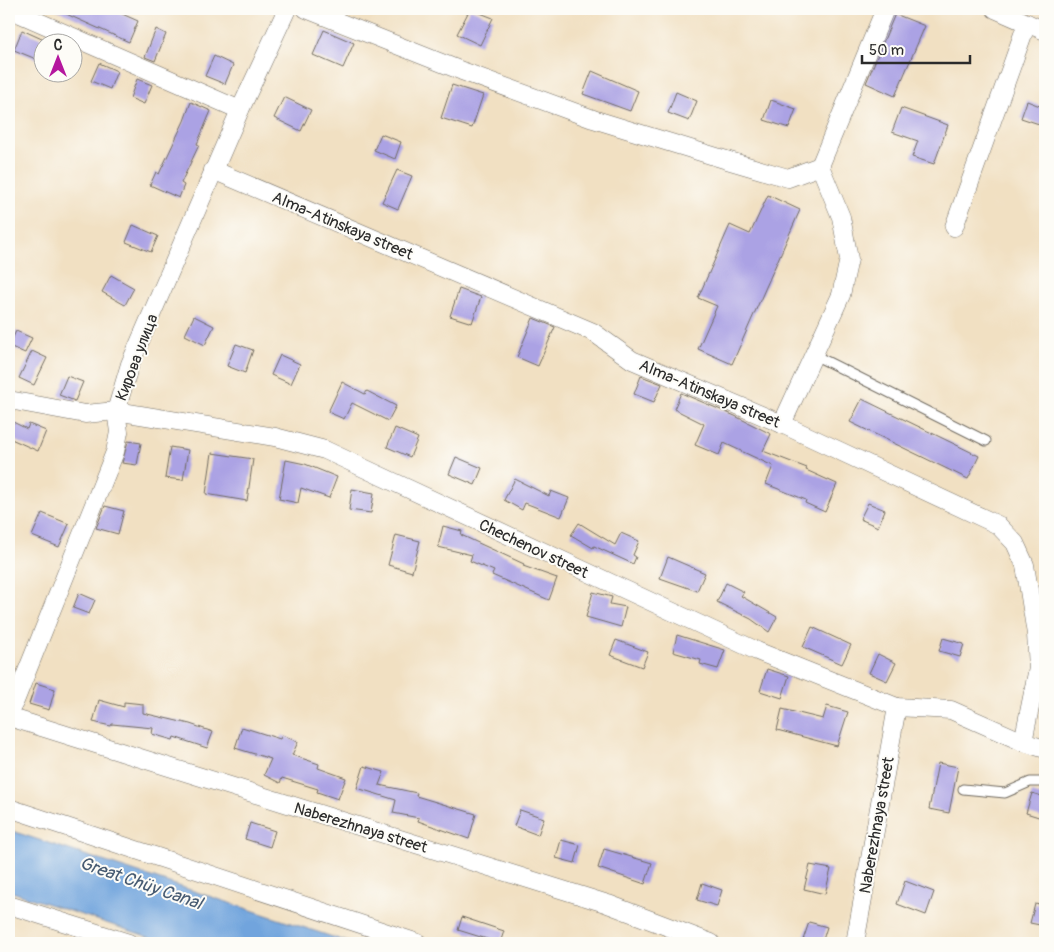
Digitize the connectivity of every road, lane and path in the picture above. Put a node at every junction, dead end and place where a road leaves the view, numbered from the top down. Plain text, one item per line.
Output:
1 (9, 9) edge
2 (287, 9) edge
3 (306, 9) edge
4 (885, 9) edge
5 (996, 9) edge
6 (1027, 23) junction
7 (1045, 31) edge
8 (240, 110) junction
9 (820, 166) junction
10 (213, 170) junction
11 (954, 227) dead end
12 (814, 355) junction
13 (9, 400) edge
14 (116, 410) junction
15 (782, 424) junction
16 (986, 441) dead end
17 (897, 707) junction
18 (9, 712) edge
19 (9, 717) edge
20 (1023, 742) junction
21 (1045, 749) edge
22 (1045, 782) edge
23 (963, 789) dead end
24 (9, 808) edge
25 (9, 905) edge
26 (129, 943) edge
27 (418, 943) edge
28 (711, 943) edge
29 (855, 943) edge

1 - 8 street
2 - 8 street, Кирова улица
3 - 9 street
4 - 9 street
5 - 6 street
6 - 7 street
6 - 11 street
8 - 10 street, Кирова улица
9 - 12 street
10 - 14 street, Кирова улица
10 - 15 street, Alma-Atinskaya street
12 - 15 street
12 - 16 lane
13 - 14 street, Chechenov street
14 - 17 street, Chechenov street
14 - 18 street, Кирова улица
15 - 20 street, Alma-Atinskaya street
17 - 20 street, Chechenov street
17 - 29 street, Naberezhnaya street
19 - 28 street, Naberezhnaya street
20 - 21 street, Chechenov street
22 - 23 lane
24 - 27 street
25 - 26 street

